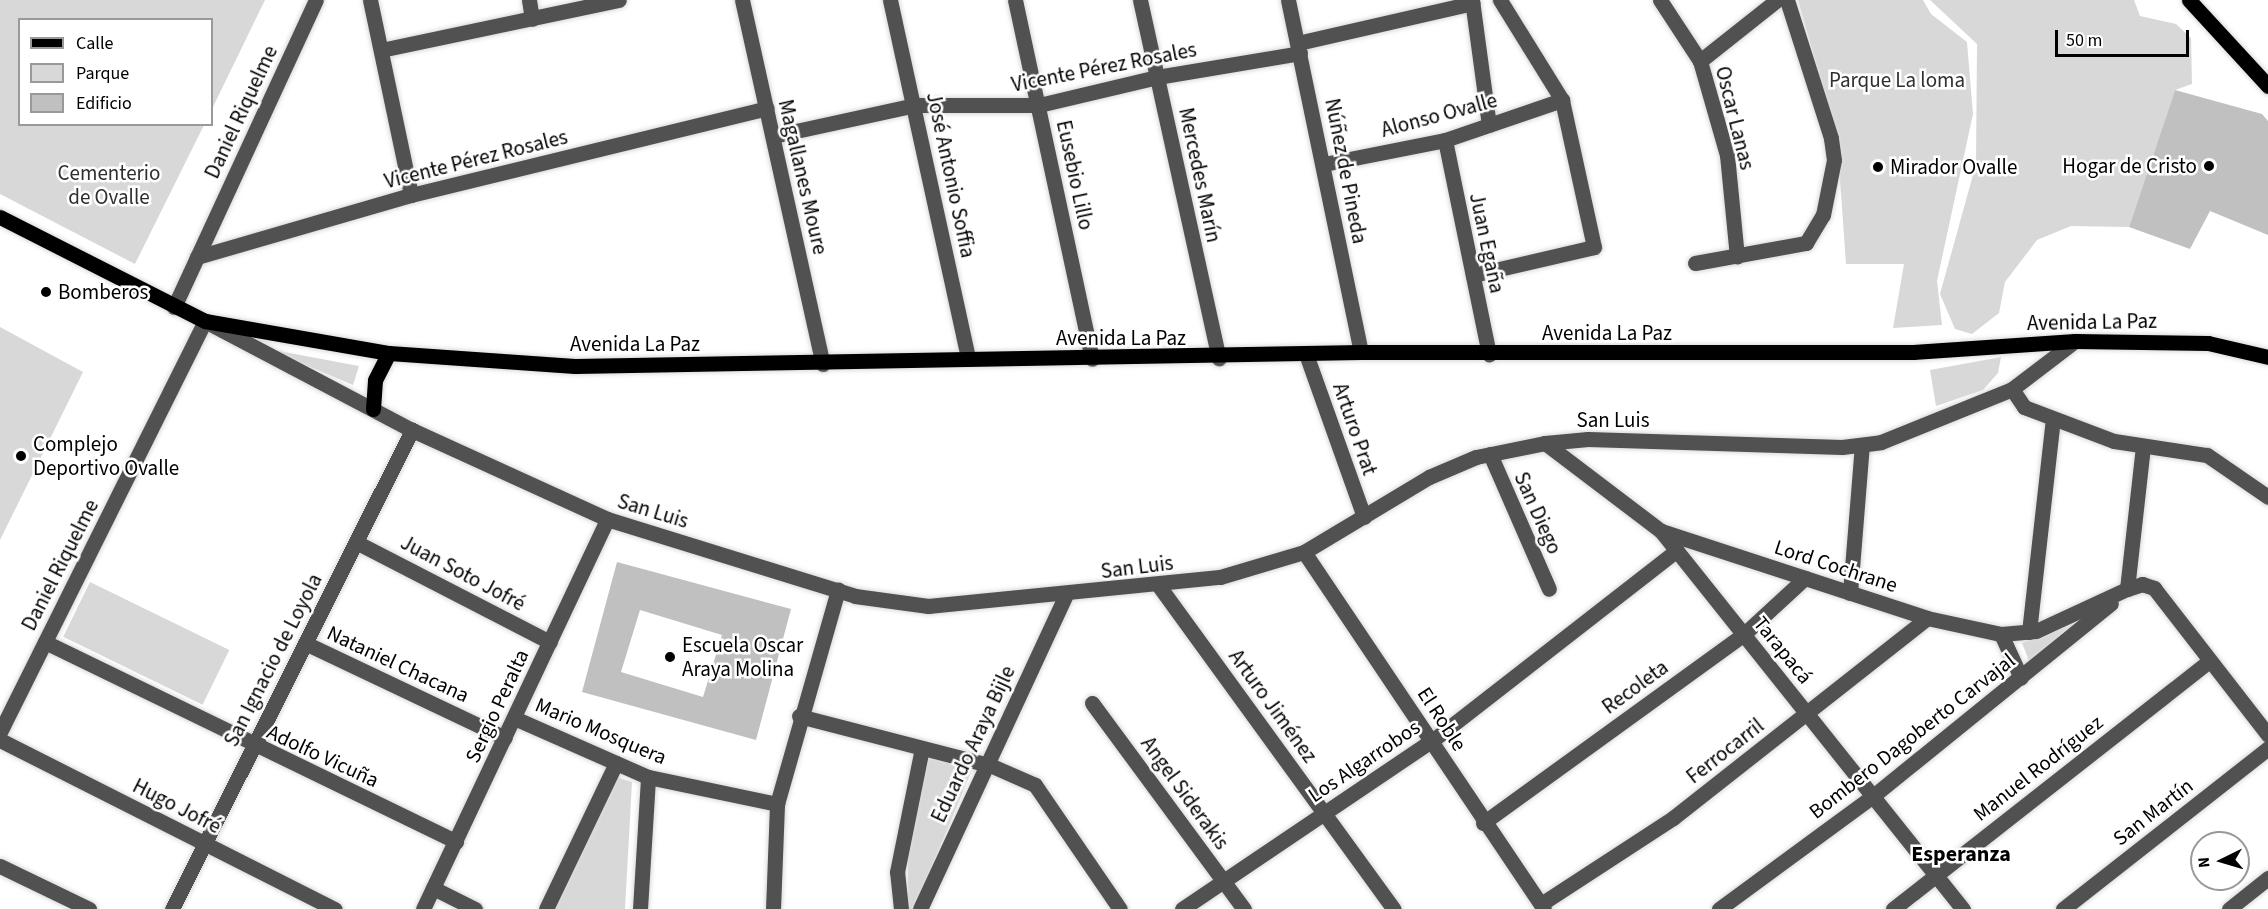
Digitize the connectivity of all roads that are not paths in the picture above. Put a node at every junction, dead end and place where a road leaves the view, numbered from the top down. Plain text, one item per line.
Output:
1 (316, 0) edge
2 (370, 0) edge
3 (529, 0) edge
4 (618, 0) edge
5 (742, 0) edge
6 (890, 0) edge
7 (1015, 0) edge
8 (1140, 0) edge
9 (1288, 0) edge
10 (1500, 0) edge
11 (1660, 0) edge
12 (1777, 0) edge
13 (1787, 0) edge
14 (2190, 0) edge
15 (1472, 2) edge
16 (584, 4) edge
17 (532, 19) junction
18 (1299, 48) junction
19 (381, 50) junction
20 (1700, 61) junction
21 (1157, 77) junction
22 (2268, 86) edge
23 (1562, 100) junction
24 (915, 105) junction
25 (1039, 105) junction
26 (766, 108) junction
27 (1489, 125) junction
28 (773, 136) junction
29 (1444, 140) junction
30 (1324, 164) junction
31 (411, 195) junction
32 (0, 217) edge
33 (197, 257) junction
34 (1737, 257) junction
35 (1695, 263) dead end
36 (1473, 275) junction
37 (174, 307) junction
38 (205, 321) junction
39 (2075, 340) junction
40 (1361, 352) junction
41 (389, 353) junction
42 (1306, 354) junction
43 (1489, 355) junction
44 (2268, 357) edge
45 (1219, 358) junction
46 (968, 359) junction
47 (1092, 359) junction
48 (823, 364) junction
49 (2012, 389) junction
50 (373, 409) junction
51 (2052, 419) junction
52 (412, 430) junction
53 (1545, 442) junction
54 (1862, 445) junction
55 (2143, 447) junction
56 (1490, 454) junction
57 (2268, 497) edge
58 (1364, 517) junction
59 (607, 519) junction
60 (1661, 531) junction
61 (356, 542) junction
62 (1677, 550) junction
63 (1304, 552) junction
64 (1806, 578) junction
65 (1160, 586) junction
66 (1549, 589) dead end
67 (2127, 589) junction
68 (838, 590) junction
69 (1850, 593) junction
70 (1065, 596) junction
71 (1926, 618) junction
72 (2029, 632) junction
73 (1744, 634) junction
74 (2001, 634) junction
75 (45, 642) junction
76 (550, 642) junction
77 (305, 643) junction
78 (2209, 661) junction
79 (2021, 678) junction
80 (1092, 703) dead end
81 (1807, 713) junction
82 (799, 716) junction
83 (514, 718) junction
84 (0, 732) edge
85 (2268, 735) edge
86 (505, 738) junction
87 (0, 740) edge
88 (1433, 740) junction
89 (253, 747) junction
90 (2268, 747) edge
91 (922, 748) junction
92 (616, 763) junction
93 (986, 764) junction
94 (648, 777) junction
95 (1873, 796) junction
96 (777, 804) junction
97 (1325, 814) junction
98 (1483, 823) junction
99 (456, 842) junction
100 (205, 843) junction
101 (0, 866) edge
102 (1937, 876) junction
103 (2268, 879) edge
104 (1223, 880) junction
105 (433, 888) junction
106 (1543, 907) edge
107 (89, 909) edge
108 (172, 909) edge
109 (335, 909) edge
110 (423, 909) edge
111 (475, 909) edge
112 (546, 909) edge
113 (640, 909) edge
114 (773, 909) edge
115 (901, 909) edge
116 (920, 909) edge
117 (1120, 909) edge
118 (1182, 909) edge
119 (1244, 909) edge
120 (1394, 909) edge
121 (1719, 909) edge
122 (1893, 909) edge
123 (1963, 909) edge
124 (2063, 909) edge
125 (2229, 909) edge

1 - 33 street, Daniel Riquelme
2 - 19 street
3 - 17 street
4 - 16 street
5 - 26 street, Magallanes Moure
6 - 24 street, José Antonio Soffia
7 - 25 street, Eusebio Lillo
8 - 21 street, Mercedes Marín
9 - 18 street, Núñez de Pineda
10 - 23 street
11 - 20 street, Oscar Lanas
12 - 20 street
13 - 34 street
14 - 22 main road
15 - 18 street, Vicente Pérez Rosales
15 - 27 street
16 - 17 street
17 - 19 street
18 - 21 street, Vicente Pérez Rosales
18 - 30 street, Núñez de Pineda
19 - 31 street
20 - 34 street, Oscar Lanas
21 - 25 street, Vicente Pérez Rosales
21 - 45 street, Mercedes Marín
23 - 27 street, Alonso Ovalle
23 - 36 street
24 - 25 street, Vicente Pérez Rosales
24 - 28 street, Vicente Pérez Rosales
24 - 46 street, José Antonio Soffia
25 - 47 street, Eusebio Lillo
26 - 28 street, Magallanes Moure
26 - 31 street, Vicente Pérez Rosales
27 - 29 street, Alonso Ovalle
28 - 48 street, Magallanes Moure
29 - 30 street, Alonso Ovalle
29 - 36 street, Juan Egaña
30 - 40 street, Núñez de Pineda
31 - 33 street, Vicente Pérez Rosales
32 - 37 main road, Avenida La Paz
33 - 37 street, Daniel Riquelme
34 - 35 street
36 - 43 street, Juan Egaña
37 - 38 main road, Avenida La Paz
38 - 41 main road, Avenida La Paz
38 - 50 street, San Luis
38 - 75 street, Daniel Riquelme
39 - 43 main road, Avenida La Paz
39 - 44 main road, Avenida La Paz
39 - 49 street, San Luis
40 - 42 main road, Avenida La Paz
40 - 43 main road, Avenida La Paz
41 - 48 main road, Avenida La Paz
41 - 50 main road
42 - 45 main road, Avenida La Paz
42 - 58 street, Arturo Prat
45 - 47 main road, Avenida La Paz
46 - 47 main road, Avenida La Paz
46 - 48 main road, Avenida La Paz
49 - 51 street
49 - 54 street, San Luis
50 - 52 street, San Luis
51 - 55 street
51 - 72 street
52 - 59 street, San Luis
52 - 61 street, San Ignacio de Loyola
53 - 54 street, San Luis
53 - 56 street, San Luis
53 - 60 street, Tarapacá
54 - 69 street
55 - 57 street
55 - 67 street
56 - 58 street, San Luis
56 - 66 street, San Diego
58 - 63 street, San Luis
59 - 68 street, San Luis
59 - 76 street, Sergio Peralta
60 - 62 street, Tarapacá
60 - 64 street, Lord Cochrane
61 - 76 street, Juan Soto Jofré
61 - 77 street, San Ignacio de Loyola
62 - 73 street, Tarapacá
62 - 88 street, Los Algarrobos
63 - 65 street, San Luis
63 - 88 street, El Roble
64 - 69 street, Lord Cochrane
64 - 73 street, Recoleta
65 - 70 street, San Luis
65 - 97 street, Arturo Jiménez
67 - 72 street, Lord Cochrane
67 - 78 street, Lord Cochrane
67 - 79 street, Bombero Dagoberto Carvajal
68 - 70 street, San Luis
68 - 82 street
69 - 71 street, Lord Cochrane
70 - 93 street, Eduardo Araya Bijle
71 - 74 street, Lord Cochrane
71 - 81 street, Ferrocarril
72 - 74 street, Lord Cochrane
73 - 81 street, Tarapacá
73 - 98 street, Recoleta
74 - 79 street
75 - 84 street, Daniel Riquelme
75 - 89 street, Adolfo Vicuña
76 - 83 street, Sergio Peralta
77 - 86 street, Nataniel Chacana
77 - 89 street, San Ignacio de Loyola
78 - 85 street, Lord Cochrane
78 - 102 street, Manuel Rodríguez
79 - 95 street, Bombero Dagoberto Carvajal
80 - 104 street, Angel Siderakis
81 - 95 street, Tarapacá
81 - 106 street, Ferrocarril
82 - 91 street
82 - 96 street
83 - 86 street, Sergio Peralta
83 - 92 street, Mario Mosquera
86 - 99 street, Sergio Peralta
87 - 100 street, Hugo Jofré
88 - 97 street, Los Algarrobos
88 - 98 street, El Roble
89 - 99 street, Adolfo Vicuña
89 - 100 street, San Ignacio de Loyola
90 - 124 street, San Martín
91 - 93 street
91 - 115 street
92 - 94 street, Mario Mosquera
92 - 112 street
93 - 116 street, Eduardo Araya Bijle
93 - 117 street
94 - 96 street, Mario Mosquera
94 - 113 street
95 - 102 street, Tarapacá
95 - 121 street, Bombero Dagoberto Carvajal
96 - 114 street
97 - 104 street, Los Algarrobos
97 - 120 street, Arturo Jiménez
98 - 106 street, El Roble
99 - 105 street, Sergio Peralta
100 - 108 street, San Ignacio de Loyola
100 - 109 street, Hugo Jofré
101 - 107 street
102 - 122 street, Manuel Rodríguez
102 - 123 street, Tarapacá
103 - 125 street
104 - 118 street, Los Algarrobos
104 - 119 street, Angel Siderakis
105 - 110 street, Sergio Peralta
105 - 111 street

